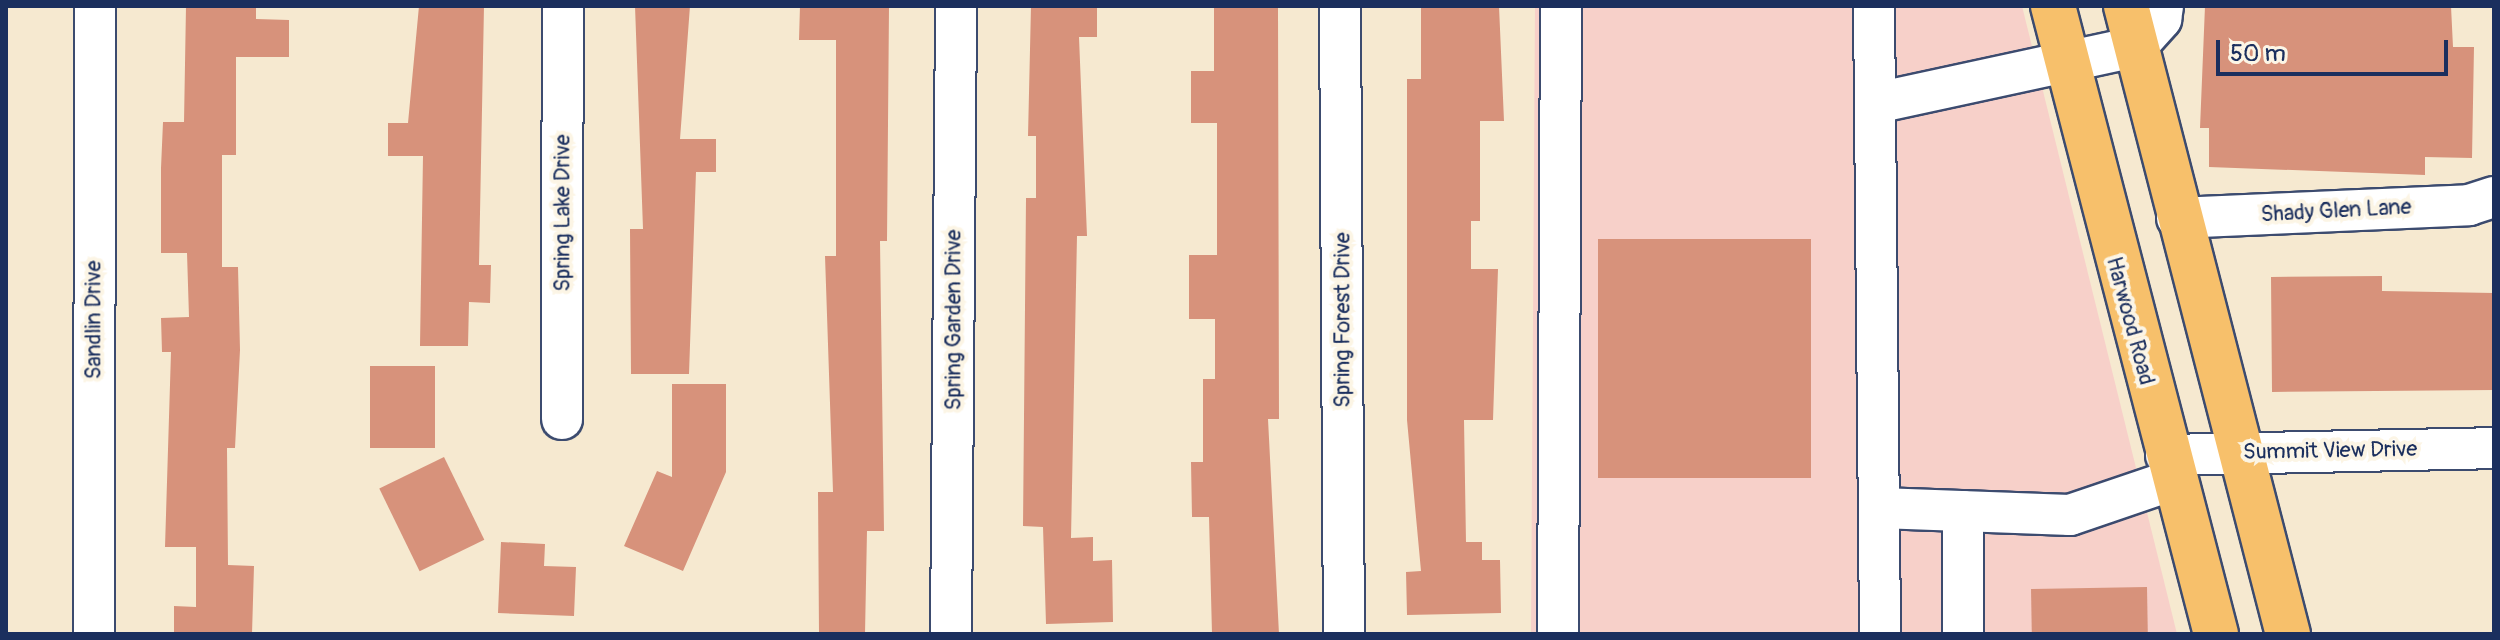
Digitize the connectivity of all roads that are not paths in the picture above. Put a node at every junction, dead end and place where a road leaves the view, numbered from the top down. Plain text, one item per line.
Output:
1 (95, 6) edge
2 (563, 6) edge
3 (956, 6) edge
4 (1340, 6) edge
5 (1561, 6) edge
6 (1874, 6) edge
7 (2053, 6) edge
8 (2163, 6) edge
9 (2131, 27) edge
10 (2066, 63) junction
11 (1876, 103) junction
12 (2494, 197) edge
13 (2177, 218) junction
14 (562, 419) dead end
15 (2494, 448) edge
16 (2241, 453) junction
17 (2170, 467) junction
18 (1880, 508) junction
19 (1963, 511) junction
20 (94, 634) edge
21 (951, 634) edge
22 (1344, 634) edge
23 (1558, 634) edge
24 (1880, 634) edge
25 (1963, 634) edge
26 (2216, 634) edge
27 (2288, 634) edge

1 - 20 street, Sandlin Drive
2 - 14 street, Spring Lake Drive
3 - 21 street, Spring Garden Drive
4 - 22 street, Spring Forest Drive
5 - 23 street
6 - 11 street
7 - 10 main road, Harwood Road
8 - 9 street
9 - 10 street
9 - 13 main road
10 - 11 street
10 - 17 main road, Harwood Road
11 - 18 street
12 - 13 street, Shady Glen Lane
13 - 16 main road
15 - 16 street, Summit View Drive
16 - 17 street, Summit View Drive
16 - 27 main road
17 - 19 street, Summit View Drive
17 - 26 main road, Harwood Road
18 - 19 street, Summit View Drive
18 - 24 street
19 - 25 street

